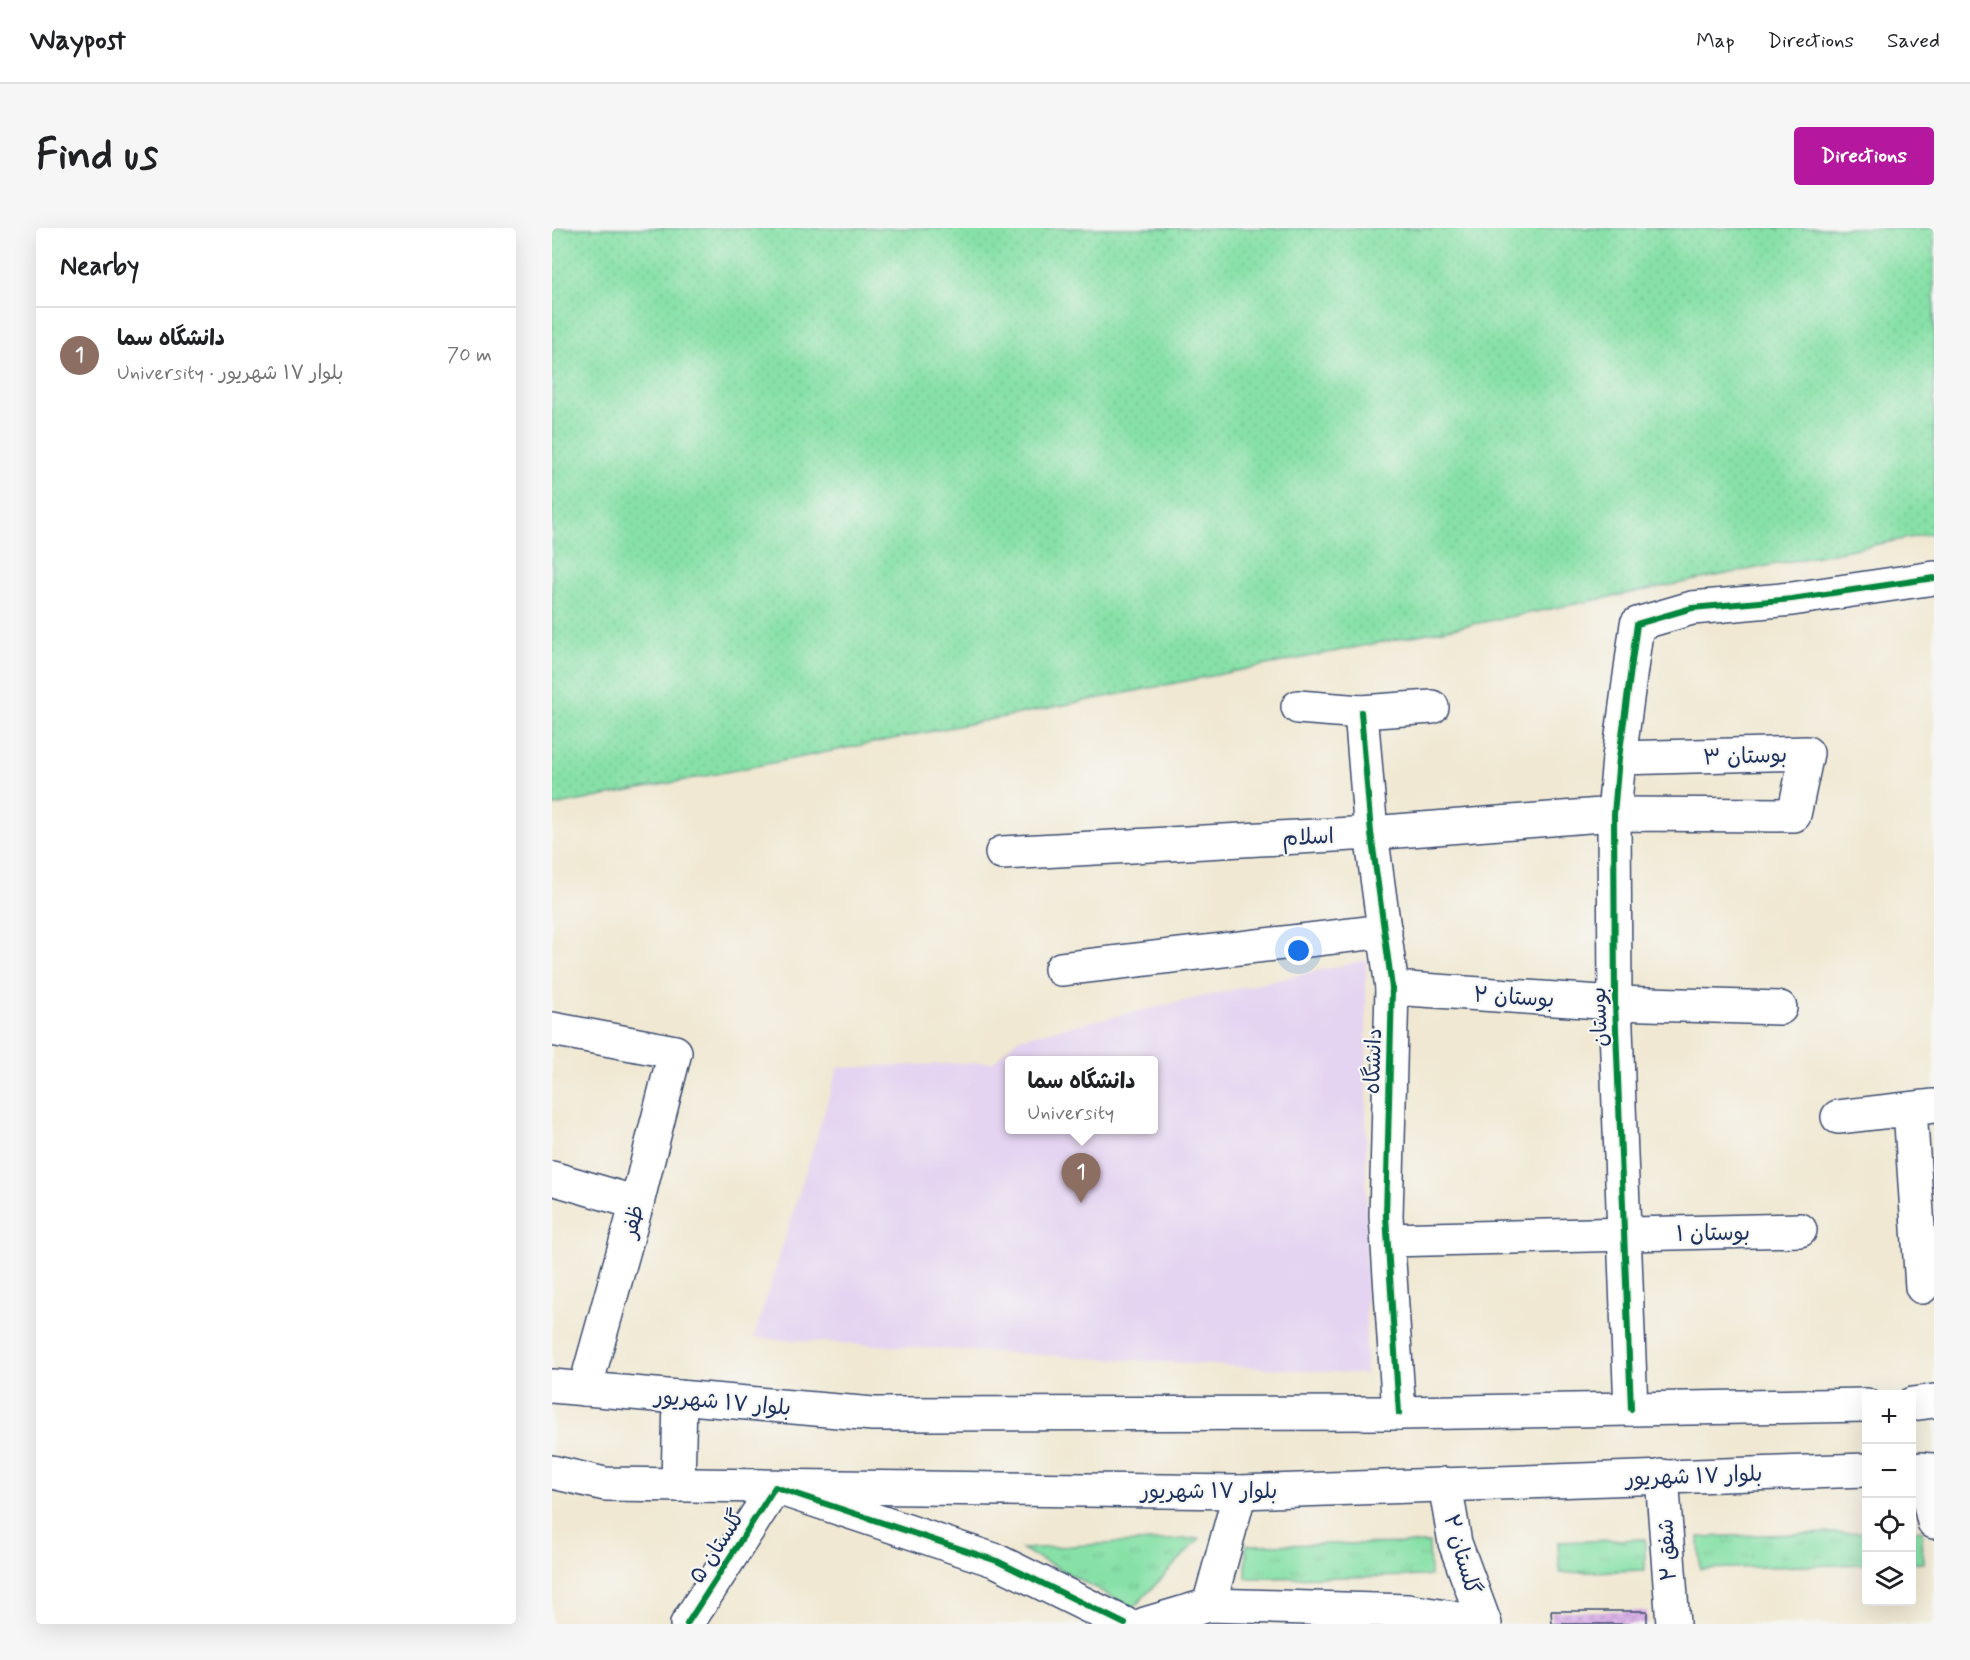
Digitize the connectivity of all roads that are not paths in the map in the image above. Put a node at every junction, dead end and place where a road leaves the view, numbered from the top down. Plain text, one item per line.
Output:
1 (1934, 578) edge
2 (1298, 707) dead end
3 (1432, 707) dead end
4 (1361, 711) junction
5 (1619, 759) junction
6 (1614, 814) junction
7 (1371, 833) junction
8 (1002, 853) dead end
9 (1385, 931) junction
10 (1061, 969) dead end
11 (1392, 988) junction
12 (1615, 1003) junction
13 (1780, 1008) dead end
14 (552, 1029) edge
15 (1922, 1107) edge
16 (1838, 1117) dead end
17 (552, 1178) edge
18 (637, 1203) junction
19 (1800, 1230) dead end
20 (1625, 1233) junction
21 (1388, 1240) junction
22 (1922, 1287) dead end
23 (552, 1386) edge
24 (585, 1389) junction
25 (680, 1397) junction
26 (1934, 1401) edge
27 (1916, 1403) edge
28 (1862, 1405) edge
29 (1631, 1409) junction
30 (1399, 1413) junction
31 (1922, 1469) edge
32 (1862, 1470) edge
33 (552, 1472) edge
34 (1662, 1476) junction
35 (1445, 1484) junction
36 (678, 1485) junction
37 (775, 1487) junction
38 (1240, 1492) junction
39 (1934, 1522) edge
40 (1209, 1605) junction
41 (687, 1624) edge
42 (1125, 1624) edge
43 (1145, 1624) edge
44 (1484, 1624) edge
45 (1672, 1624) edge

1 - 5 street, بوستان
2 - 4 street
3 - 4 street
4 - 7 street, دانشگاه
5 - 6 street, بوستان
5 - 6 street, بوستان ۳
6 - 7 street, اسلام
6 - 12 street, بوستان
7 - 8 street, اسلام
7 - 9 street, دانشگاه
9 - 10 street
9 - 11 street, دانشگاه
11 - 12 street, بوستان ۲
11 - 21 street, دانشگاه
12 - 13 street, بوستان ۲
12 - 20 street, بوستان
14 - 18 street, ظفر
15 - 16 street
15 - 22 street
17 - 18 street
18 - 24 street, ظفر
19 - 20 street, بوستان ۱
20 - 21 street, بوستان ۱
20 - 29 street, بوستان
21 - 30 street, دانشگاه
23 - 24 street, بلوار ١٧ شهریور
24 - 25 street, بلوار ١٧ شهریور
25 - 30 street, بلوار ١٧ شهریور
25 - 36 street
26 - 27 street
28 - 29 street, بلوار ١٧ شهریور
29 - 30 street, بلوار ١٧ شهریور
31 - 39 street
32 - 34 street, بلوار ١٧ شهریور
33 - 36 street, بلوار ١٧ شهریور
34 - 35 street, بلوار ١٧ شهریور
34 - 45 street, شفق ۲
35 - 38 street, بلوار ١٧ شهریور
35 - 44 street, گلستان ۲
36 - 37 street, بلوار ١٧ شهریور
37 - 38 street, بلوار ١٧ شهریور
37 - 41 street, گلستان ۵
37 - 42 street
38 - 40 street
40 - 43 street
40 - 44 street

